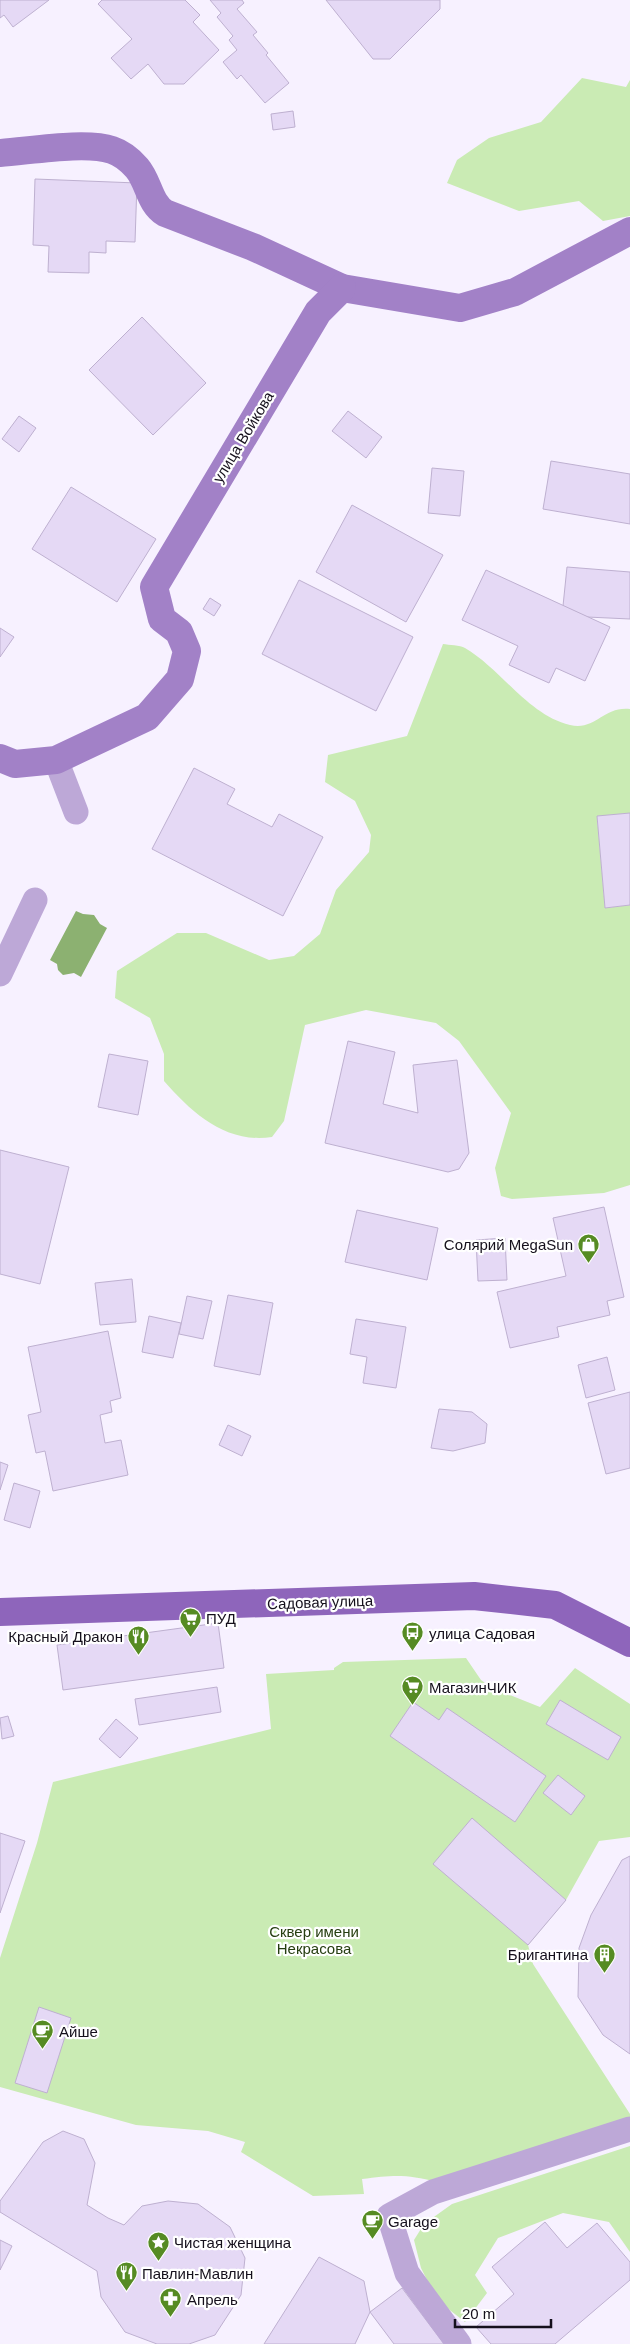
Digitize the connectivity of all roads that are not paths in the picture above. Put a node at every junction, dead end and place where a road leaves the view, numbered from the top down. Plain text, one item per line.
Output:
1 (0, 153) edge
2 (630, 231) edge
3 (342, 288) junction
4 (0, 758) edge
5 (56, 760) junction
6 (76, 812) dead end
7 (35, 900) dead end
8 (0, 974) edge
9 (0, 1612) edge
10 (630, 1643) edge
11 (630, 2129) edge
12 (458, 2344) edge

1 - 3 street
2 - 3 street
3 - 5 street, улица Войкова
4 - 5 street, улица Войкова
5 - 6 street
7 - 8 street
9 - 10 main road, Садовая улица
11 - 12 street

